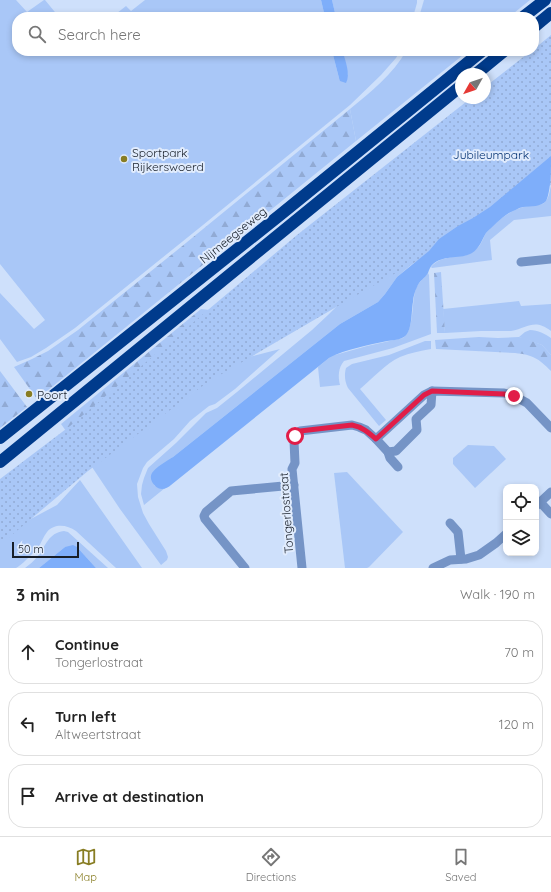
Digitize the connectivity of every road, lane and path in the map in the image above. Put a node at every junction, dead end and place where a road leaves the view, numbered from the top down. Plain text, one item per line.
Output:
1 (545, 0) edge
2 (529, 12) edge
3 (551, 13) edge
4 (539, 23) edge
5 (476, 56) edge
6 (498, 56) edge
7 (483, 68) edge
8 (455, 91) edge
9 (551, 259) edge
10 (521, 262) dead end
11 (432, 391) junction
12 (551, 428) edge
13 (0, 438) edge
14 (376, 439) junction
15 (388, 452) junction
16 (0, 462) edge
17 (398, 467) dead end
18 (294, 485) junction
19 (551, 492) edge
20 (539, 503) edge
21 (539, 505) edge
22 (551, 514) edge
23 (450, 523) dead end
24 (503, 537) edge
25 (461, 559) junction
26 (245, 568) edge
27 (302, 568) edge
28 (434, 568) edge

1 - 2 highway
3 - 4 highway
5 - 13 highway, Nijmeegseweg
6 - 7 highway
8 - 16 highway
9 - 10 street
11 - 12 street
11 - 14 street
11 - 15 street
14 - 15 street, Tongerlostraat
14 - 18 street, Tongerlostraat
15 - 17 street, Tongerlostraat
18 - 26 street
18 - 27 street, Tongerlostraat
19 - 20 street
21 - 22 street
23 - 25 street
24 - 25 street
25 - 28 street

